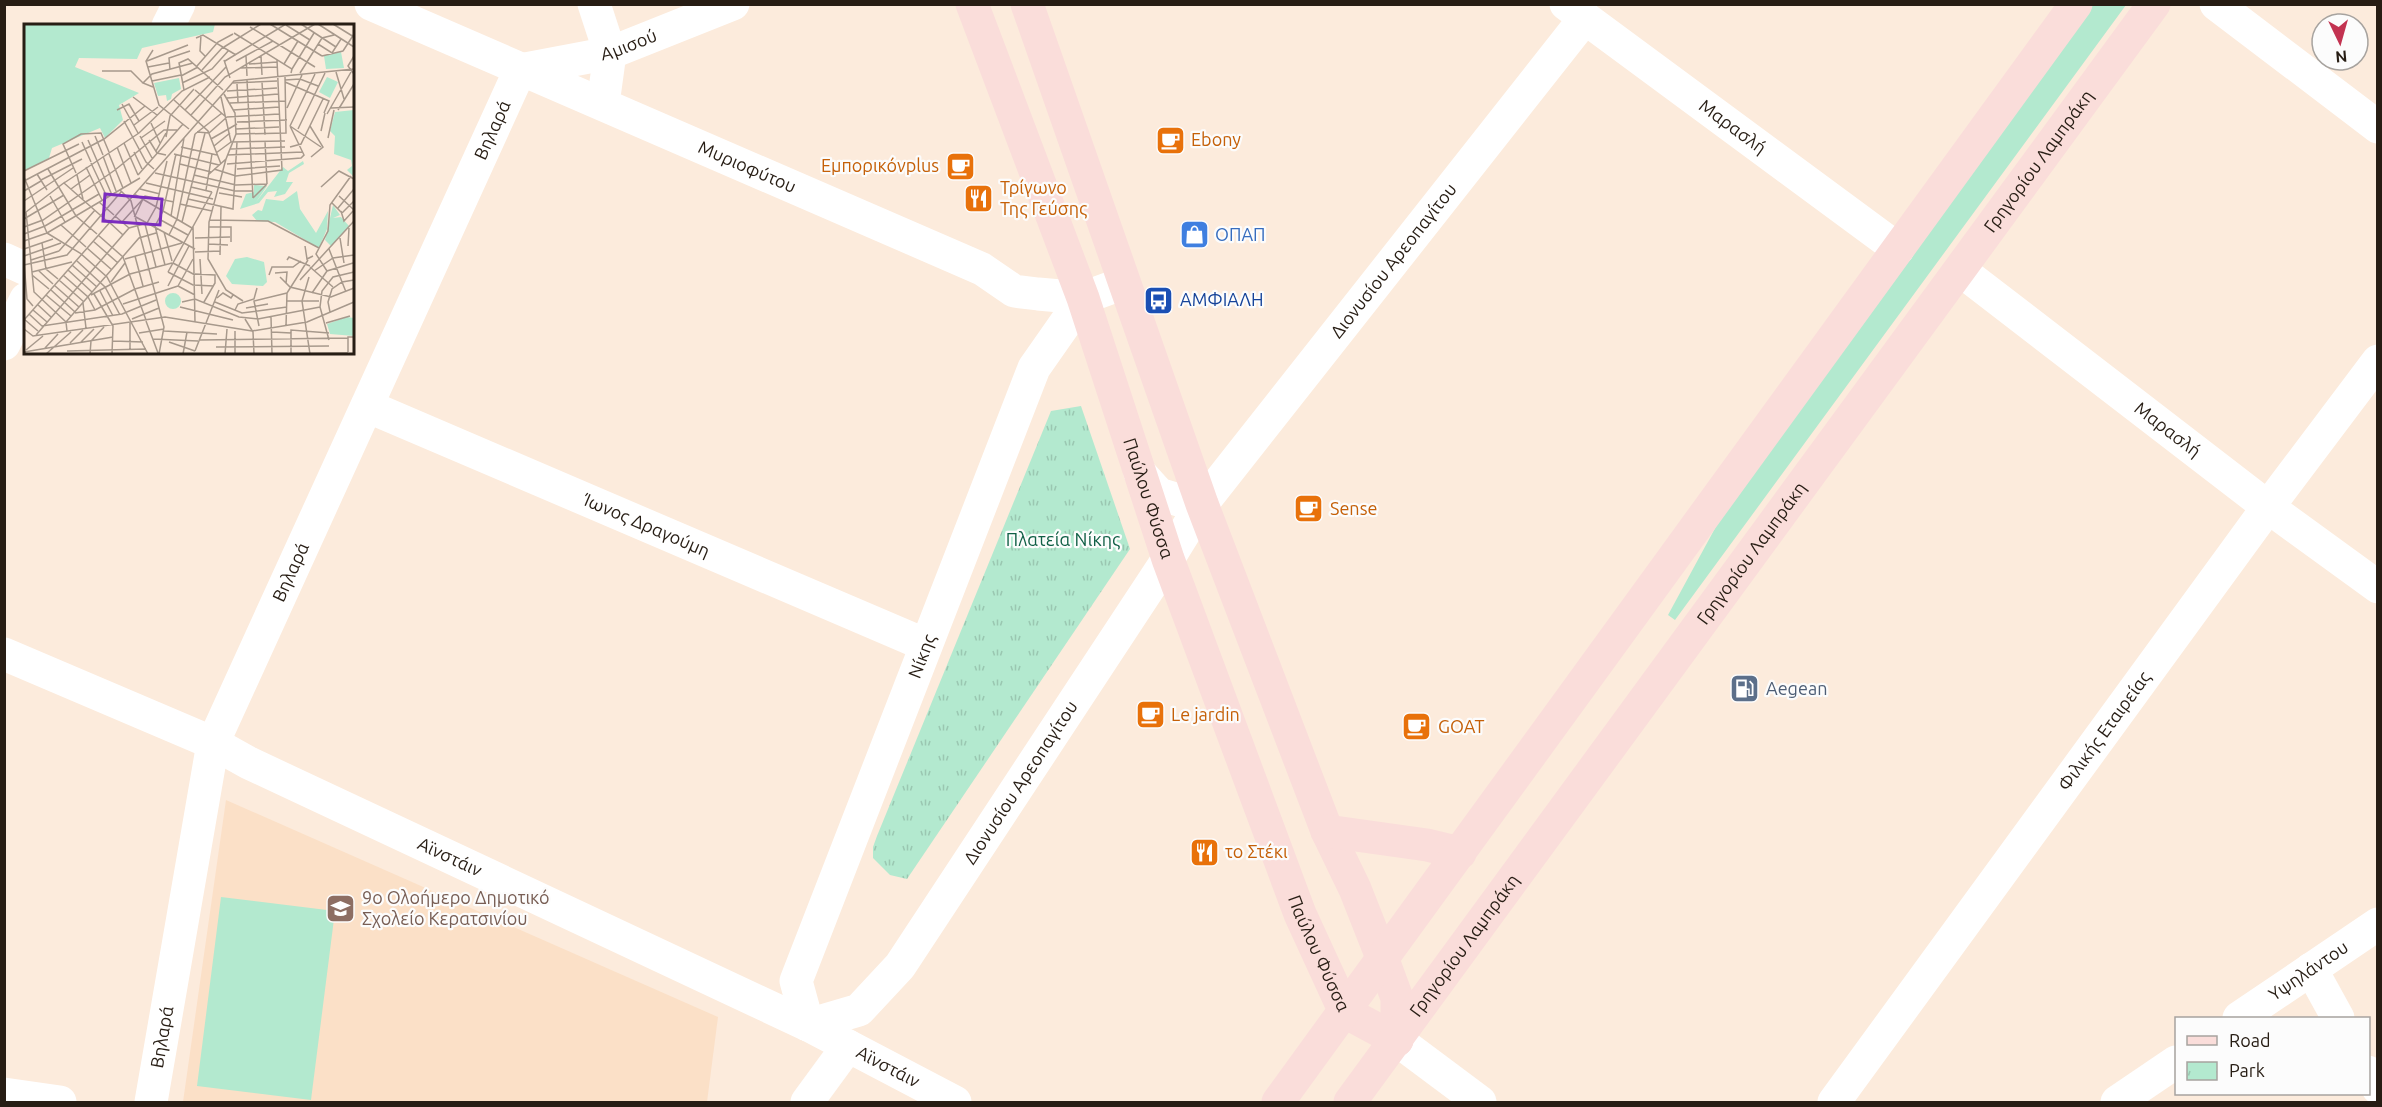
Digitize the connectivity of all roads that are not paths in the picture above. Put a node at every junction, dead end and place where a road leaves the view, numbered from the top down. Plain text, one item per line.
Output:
1 (179, 4) edge
2 (371, 4) edge
3 (594, 4) edge
4 (733, 4) edge
5 (972, 4) edge
6 (1027, 4) edge
7 (2076, 4) edge
8 (2154, 4) edge
9 (2216, 4) edge
10 (1576, 11) edge
11 (169, 24) edge
12 (610, 53) junction
13 (520, 70) junction
14 (603, 104) junction
15 (2378, 127) edge
16 (1899, 249) junction
17 (4, 259) edge
18 (24, 268) edge
19 (1960, 270) junction
20 (1124, 283) junction
21 (1083, 298) junction
22 (24, 303) edge
23 (4, 344) edge
24 (2378, 361) edge
25 (367, 406) junction
26 (1140, 473) junction
27 (1202, 504) junction
28 (2268, 507) junction
29 (1168, 559) junction
30 (2378, 587) edge
31 (926, 645) junction
32 (4, 654) edge
33 (213, 743) junction
34 (1327, 831) junction
35 (1460, 854) junction
36 (2378, 924) edge
37 (1383, 960) junction
38 (2311, 969) junction
39 (1345, 1012) junction
40 (2240, 1017) edge
41 (2337, 1017) edge
42 (808, 1024) junction
43 (1397, 1040) junction
44 (848, 1046) junction
45 (2175, 1063) edge
46 (2370, 1075) edge
47 (2378, 1089) edge
48 (4, 1094) edge
49 (60, 1102) edge
50 (151, 1102) edge
51 (807, 1102) edge
52 (955, 1102) edge
53 (1278, 1102) edge
54 (1350, 1102) edge
55 (1480, 1102) edge
56 (1834, 1102) edge
57 (2119, 1102) edge

1 - 11 street
2 - 13 street, Μυριοφύτου
3 - 12 street
4 - 12 street, Αμισού
5 - 21 main road, Παύλου Φύσσα
6 - 20 main road
7 - 16 main road
8 - 19 main road, Γρηγορίου Λαμπράκη
9 - 15 street
10 - 16 street, Μαρασλή
10 - 27 street, Διονυσίου Αρεοπαγίτου
12 - 13 street, Αμισού
12 - 14 street
13 - 14 street, Μυριοφύτου
13 - 25 street, Βηλαρά
14 - 21 street, Μυριοφύτου
16 - 35 main road
17 - 18 street
19 - 28 street, Μαρασλή
19 - 43 main road, Γρηγορίου Λαμπράκη
20 - 21 street, Μυριοφύτου
20 - 27 main road
21 - 26 main road, Παύλου Φύσσα
21 - 31 street, Νίκης
22 - 23 street
24 - 28 street, Φιλικής Εταιρείας
25 - 31 street, Ίωνος Δραγούμη
25 - 33 street, Βηλαρά
26 - 27 street
26 - 29 main road, Παύλου Φύσσα
27 - 29 street, Διονυσίου Αρεοπαγίτου
27 - 34 main road
28 - 30 street, Μαρασλή
28 - 56 street, Φιλικής Εταιρείας
29 - 39 main road, Παύλου Φύσσα
29 - 42 street, Διονυσίου Αρεοπαγίτου
31 - 42 street, Νίκης
32 - 33 street, Αϊνστάιν
33 - 42 street, Αϊνστάιν
33 - 50 street, Βηλαρά
34 - 35 main road
34 - 37 main road
35 - 37 main road
36 - 38 street, Υψηλάντου
37 - 39 main road
37 - 43 main road
38 - 40 street, Υψηλάντου
38 - 41 street
39 - 43 main road, Παύλου Φύσσα
39 - 53 main road
42 - 44 street, Αϊνστάιν
43 - 54 main road, Γρηγορίου Λαμπράκη
43 - 55 street
44 - 51 street
44 - 52 street, Αϊνστάιν
45 - 57 street
46 - 47 street
48 - 49 street

